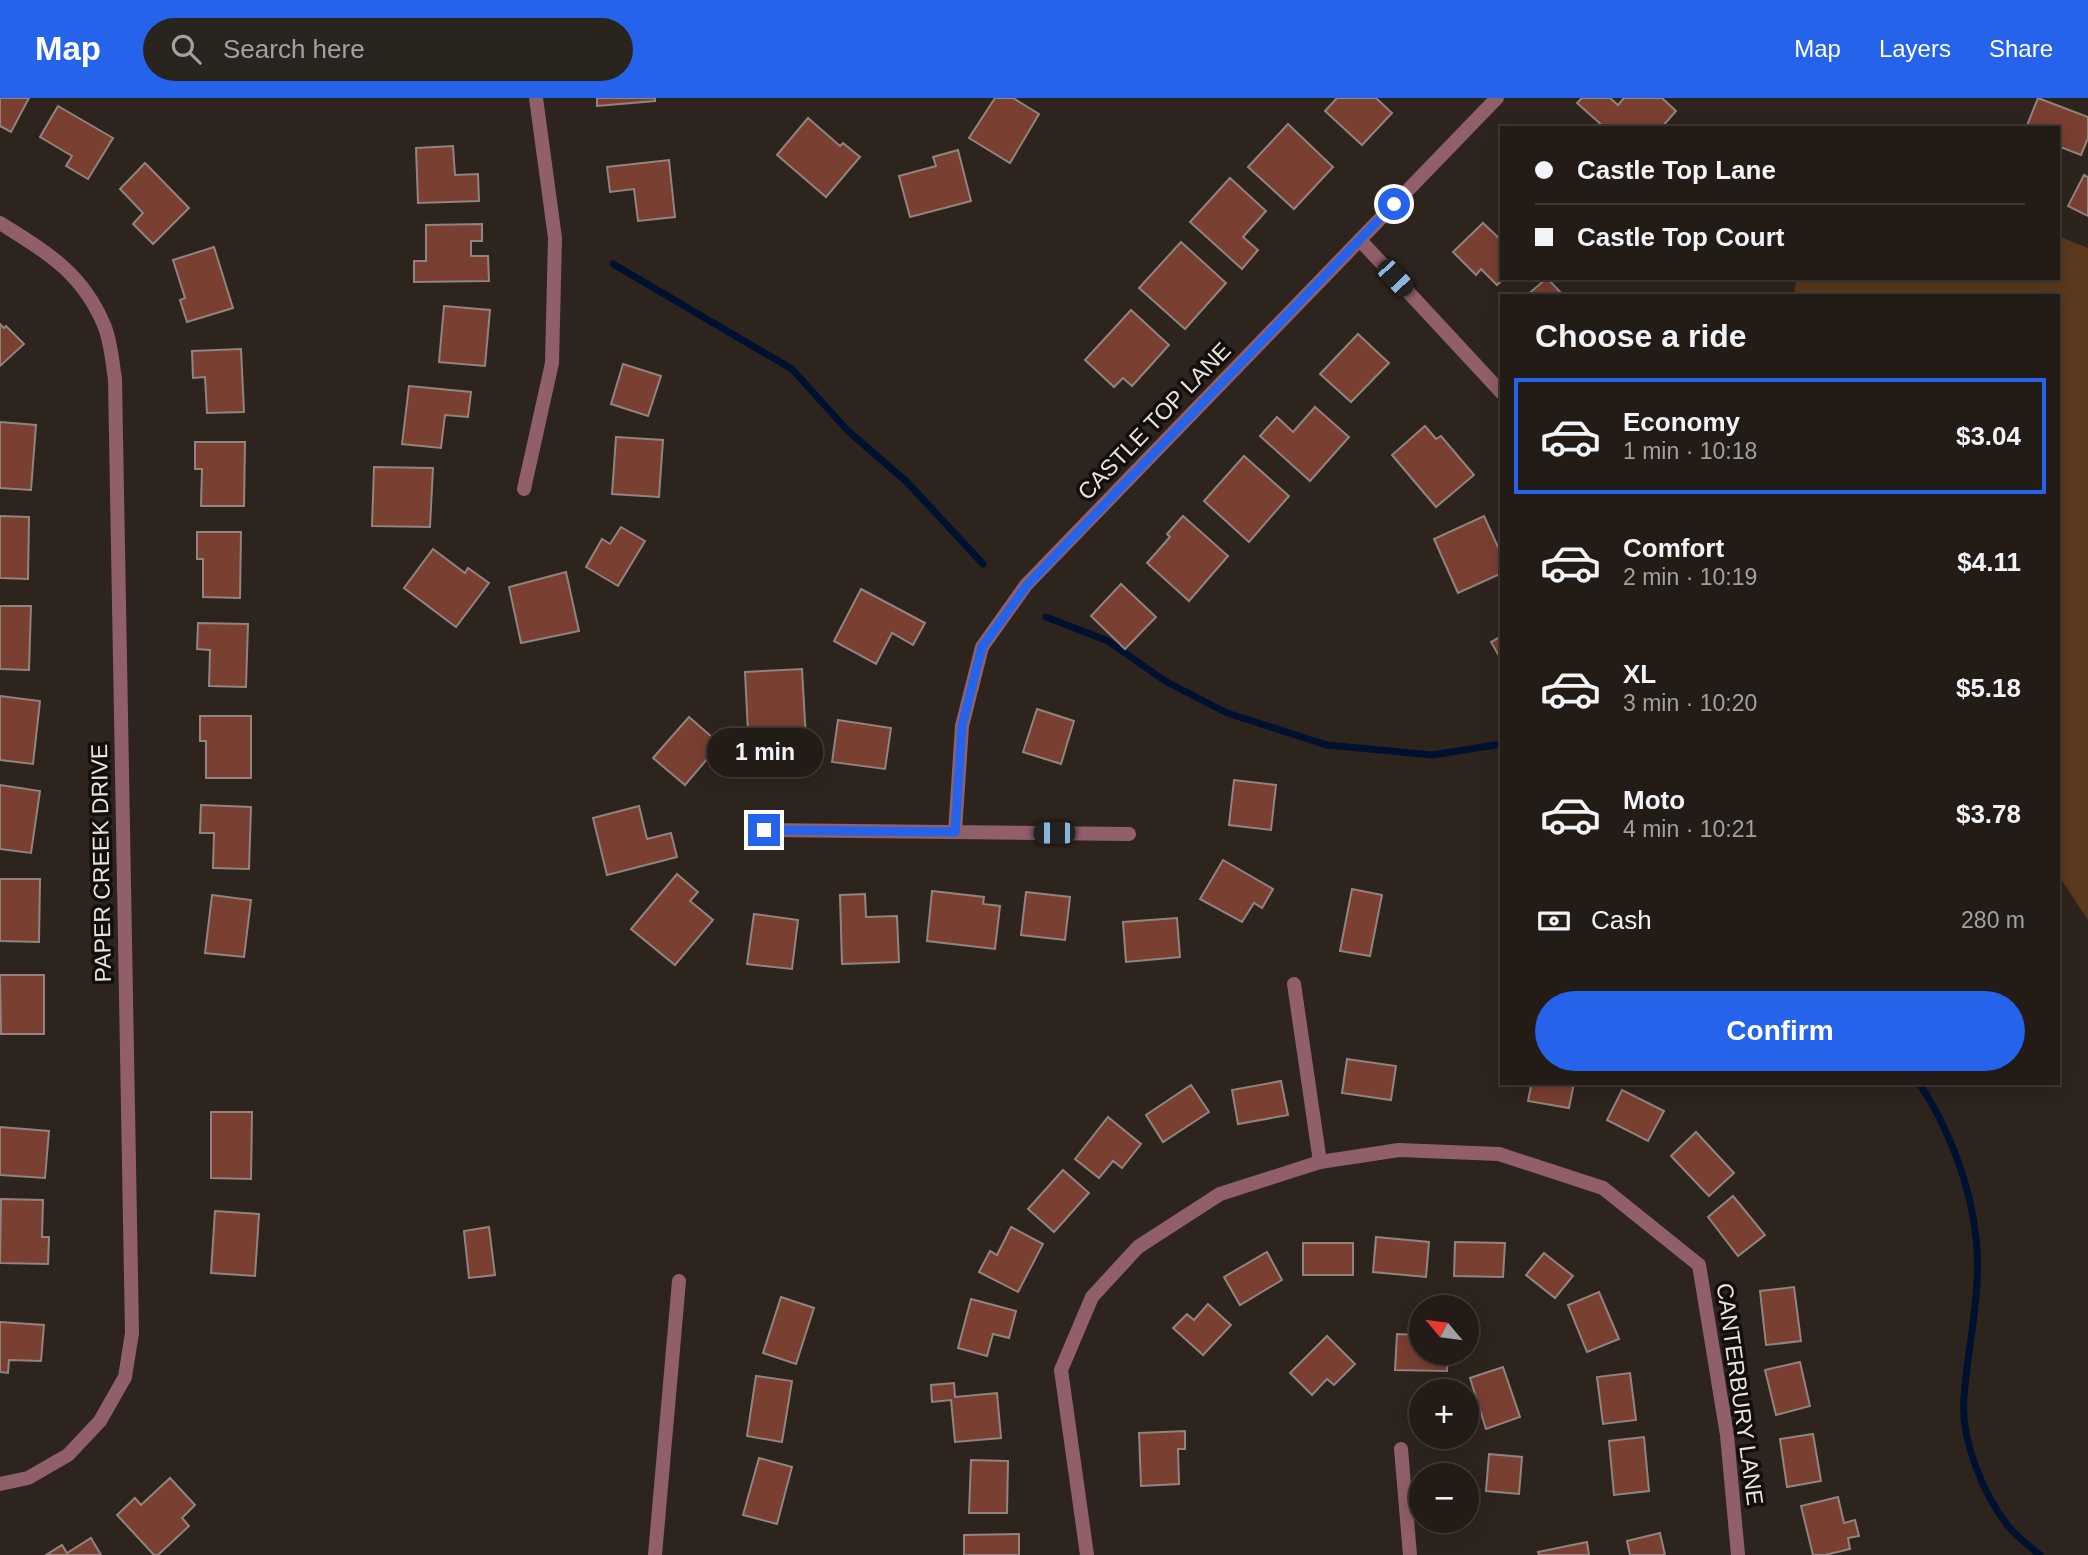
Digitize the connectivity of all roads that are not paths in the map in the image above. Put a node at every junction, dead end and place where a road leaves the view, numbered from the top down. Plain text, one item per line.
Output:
1 (536, 98) edge
2 (1497, 98) edge
3 (0, 223) edge
4 (1360, 240) junction
5 (1500, 391) edge
6 (524, 489) dead end
7 (764, 830) dead end
8 (955, 832) junction
9 (1129, 834) dead end
10 (1294, 984) dead end
11 (1320, 1162) junction
12 (679, 1281) dead end
13 (1401, 1449) dead end
14 (0, 1484) edge
15 (655, 1555) edge
16 (1087, 1555) edge
17 (1410, 1555) edge
18 (1738, 1555) edge

1 - 6 street
2 - 4 street, CASTLE TOP LANE
3 - 14 street, PAPER CREEK DRIVE
4 - 5 street
4 - 8 street, CASTLE TOP LANE
7 - 8 street
8 - 9 street
10 - 11 street
11 - 16 street, CANTERBURY LANE
11 - 18 street, CANTERBURY LANE
12 - 15 street
13 - 17 street

